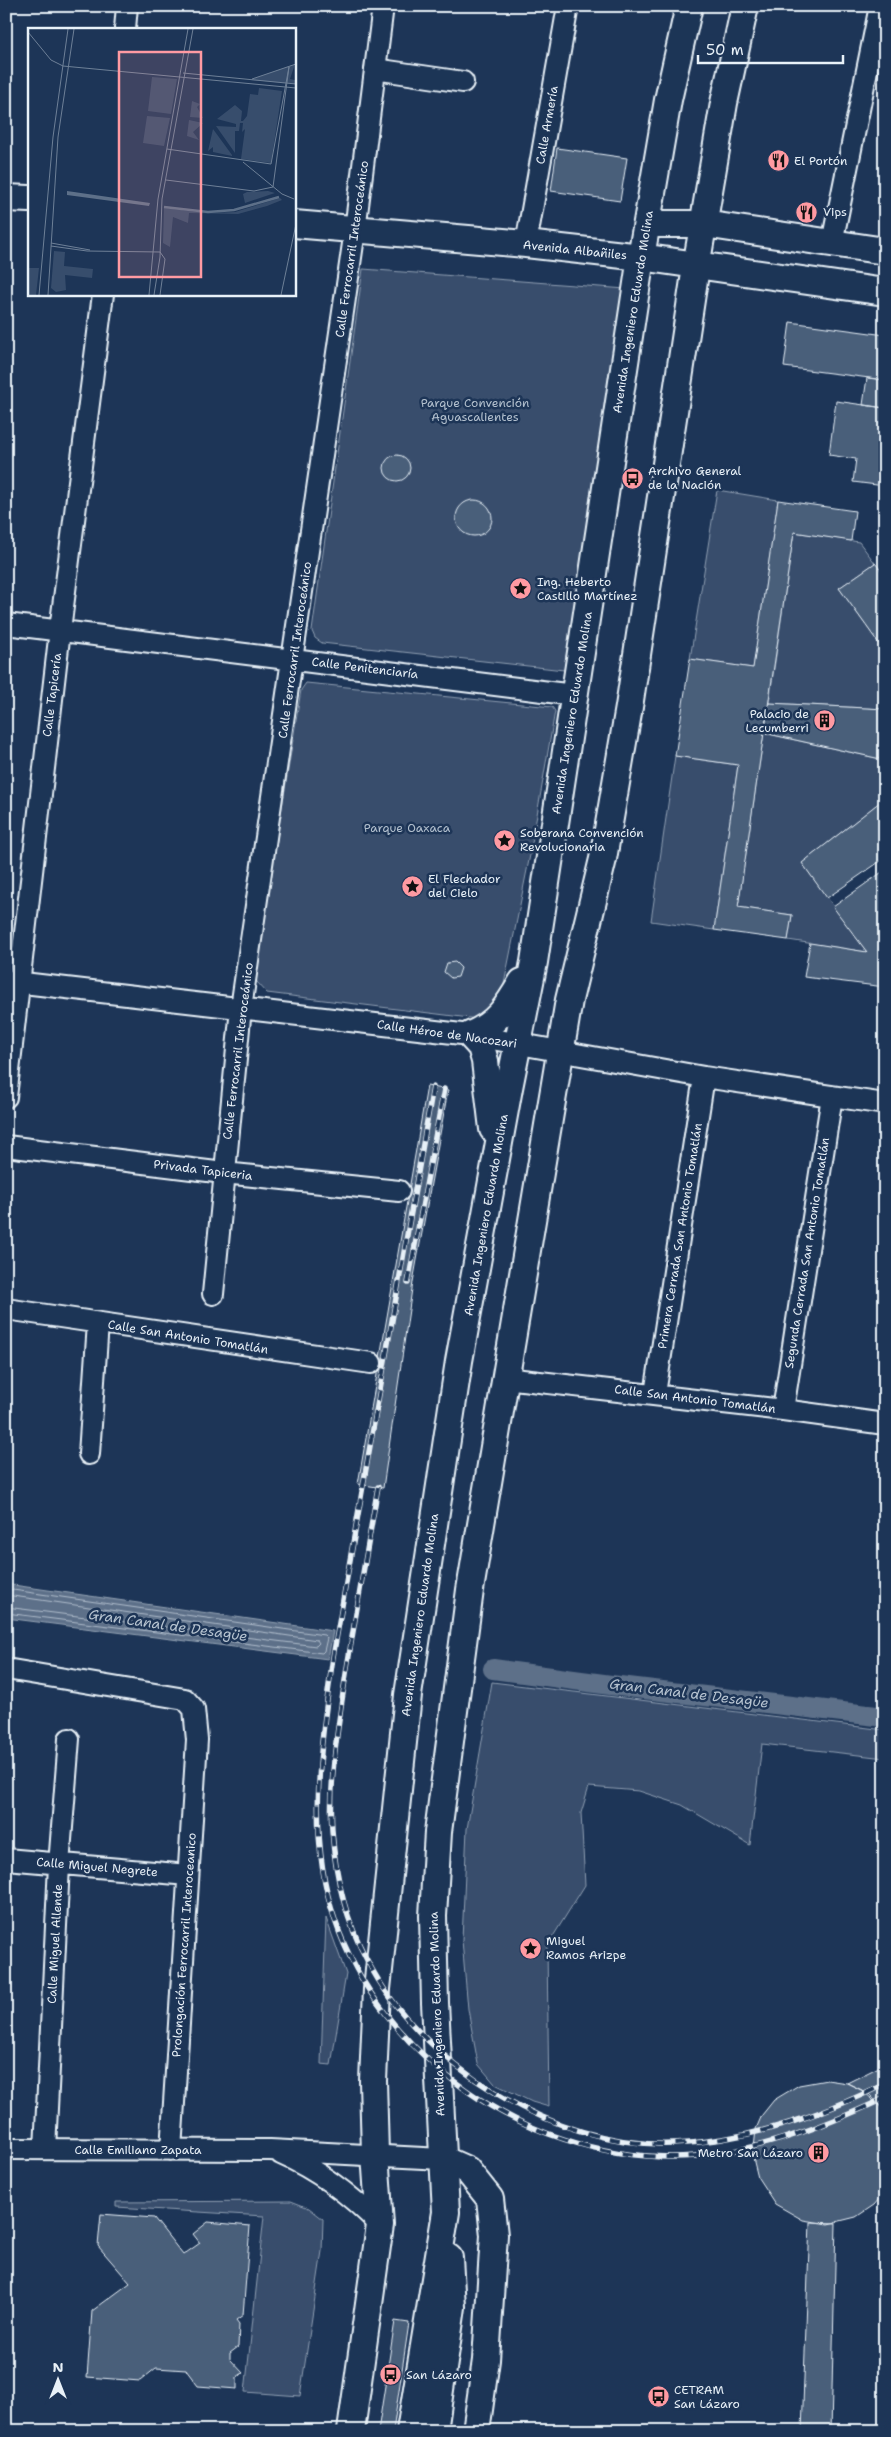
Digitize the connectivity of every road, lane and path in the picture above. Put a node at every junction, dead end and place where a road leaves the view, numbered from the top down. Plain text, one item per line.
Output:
1 (127, 6) edge
2 (383, 6) edge
3 (568, 6) edge
4 (689, 6) edge
5 (745, 6) edge
6 (880, 6) edge
7 (125, 28) edge
8 (375, 69) junction
9 (463, 82) dead end
10 (6, 198) edge
11 (28, 199) edge
12 (295, 224) edge
13 (647, 224) junction
14 (704, 224) junction
15 (355, 230) junction
16 (832, 243) junction
17 (526, 244) junction
18 (885, 250) edge
19 (640, 257) junction
20 (696, 267) junction
21 (885, 292) edge
22 (103, 295) edge
23 (6, 624) edge
24 (60, 630) junction
25 (294, 659) junction
26 (574, 695) junction
27 (534, 962) junction
28 (12, 981) edge
29 (241, 1008) junction
30 (470, 1035) junction
31 (517, 1043) junction
32 (560, 1050) junction
33 (704, 1077) junction
34 (832, 1096) junction
35 (6, 1097) edge
36 (885, 1104) edge
37 (6, 1146) edge
38 (496, 1154) junction
39 (224, 1173) junction
40 (400, 1191) dead end
41 (213, 1294) dead end
42 (6, 1309) edge
43 (98, 1323) junction
44 (371, 1363) dead end
45 (505, 1378) junction
46 (655, 1394) junction
47 (783, 1410) junction
48 (885, 1424) edge
49 (89, 1454) dead end
50 (6, 1669) edge
51 (69, 1739) dead end
52 (6, 1859) edge
53 (59, 1865) junction
54 (188, 1875) junction
55 (6, 2149) edge
56 (45, 2150) junction
57 (171, 2150) junction
58 (270, 2150) junction
59 (375, 2154) junction
60 (442, 2159) junction
61 (446, 2212) junction
62 (380, 2225) junction
63 (350, 2431) edge
64 (410, 2431) edge
65 (434, 2431) edge
66 (476, 2431) edge

1 - 7 street
2 - 8 street, Calle Ferrocarril Interoceánico
3 - 17 street, Calle Armería
4 - 13 main road, Avenida Ingeniero Eduardo Molina
5 - 14 main road, Avenida Ingeniero Eduardo Molina
6 - 16 street
8 - 9 street
8 - 15 street, Calle Ferrocarril Interoceánico
10 - 11 main road
12 - 15 main road, Avenida Albañiles
13 - 14 main road
13 - 19 main road, Avenida Ingeniero Eduardo Molina
14 - 16 main road
14 - 20 main road, Avenida Ingeniero Eduardo Molina
15 - 17 main road, Avenida Albañiles
15 - 25 street, Calle Ferrocarril Interoceánico
16 - 18 main road
17 - 19 main road, Avenida Albañiles
19 - 20 main road, Avenida Albañiles
19 - 26 main road, Avenida Ingeniero Eduardo Molina
20 - 21 main road, Avenida Albañiles
20 - 32 main road, Avenida Ingeniero Eduardo Molina
22 - 24 street, Calle Tapicería
23 - 24 street, Calle Penitenciaría
24 - 25 street, Calle Penitenciaría
24 - 28 street, Calle Tapicería
25 - 26 street, Calle Penitenciaría
25 - 29 street, Calle Ferrocarril Interoceánico
26 - 27 main road, Avenida Ingeniero Eduardo Molina
27 - 30 main road
27 - 31 main road, Avenida Ingeniero Eduardo Molina
28 - 29 street, Calle Héroe de Nacozari
28 - 35 street, Calle Tapicería
29 - 30 street, Calle Héroe de Nacozari
29 - 39 street, Calle Ferrocarril Interoceánico
30 - 31 street, Calle Héroe de Nacozari
30 - 38 main road
31 - 32 street, Calle Héroe de Nacozari
31 - 38 main road, Avenida Ingeniero Eduardo Molina
32 - 33 street, Calle Héroe de Nacozari
32 - 45 main road, Avenida Ingeniero Eduardo Molina
33 - 34 street, Calle Héroe de Nacozari
33 - 46 street, Primera Cerrada San Antonio Tomatlán
34 - 36 street, Calle Héroe de Nacozari
34 - 47 street, Segunda Cerrada San Antonio Tomatlán
37 - 39 street, Privada Tapiceria
38 - 59 main road, Avenida Ingeniero Eduardo Molina
39 - 40 street, Privada Tapiceria
39 - 41 street, Calle Ferrocarril Interoceánico
42 - 43 street, Calle San Antonio Tomatlán
43 - 44 street, Calle San Antonio Tomatlán
43 - 49 street
45 - 46 street, Calle San Antonio Tomatlán
45 - 60 main road, Avenida Ingeniero Eduardo Molina
46 - 47 street, Calle San Antonio Tomatlán
47 - 48 street, Calle San Antonio Tomatlán
50 - 54 street, Prolongación Ferrocarril Interoceanico
51 - 53 street, Calle Miguel Allende
52 - 53 street, Calle Miguel Negrete
53 - 54 street, Calle Miguel Negrete
53 - 56 street, Calle Miguel Allende
54 - 57 street, Prolongación Ferrocarril Interoceanico
55 - 56 street, Calle Emiliano Zapata
56 - 57 street, Calle Emiliano Zapata
57 - 58 street, Calle Emiliano Zapata
58 - 59 street, Calle Emiliano Zapata
58 - 62 street, Calle Emiliano Zapata
59 - 60 street, Calle Emiliano Zapata
59 - 62 main road, Avenida Ingeniero Eduardo Molina
60 - 61 main road, Avenida Ingeniero Eduardo Molina
60 - 66 main road
61 - 64 main road, Avenida Ingeniero Eduardo Molina
61 - 65 main road
62 - 63 main road, Avenida Ingeniero Eduardo Molina

